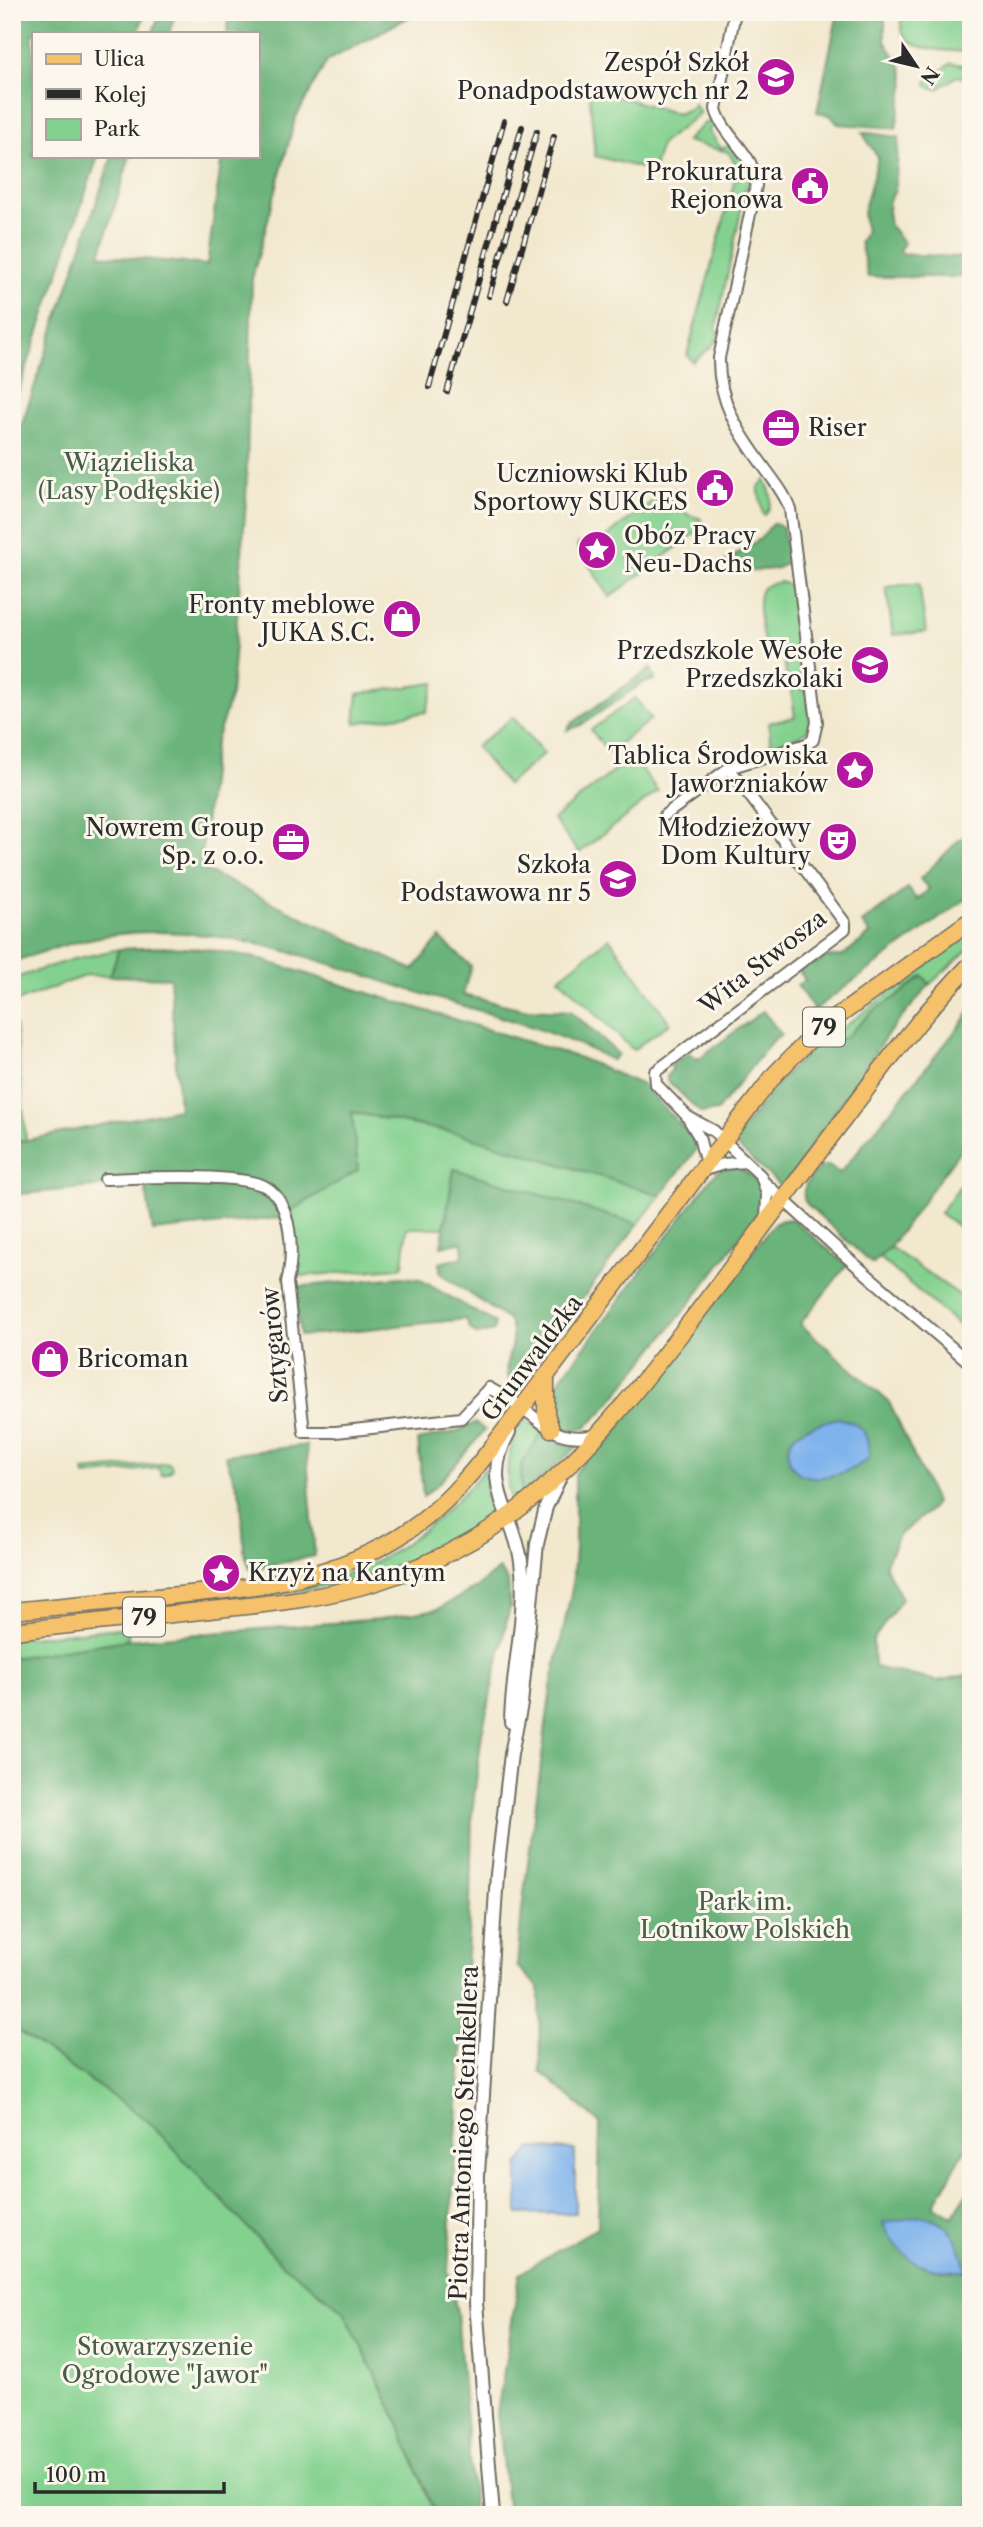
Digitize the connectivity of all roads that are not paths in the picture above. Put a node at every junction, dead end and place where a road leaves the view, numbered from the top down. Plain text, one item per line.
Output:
1 (736, 12) edge
2 (729, 768) junction
3 (665, 815) dead end
4 (971, 920) edge
5 (971, 964) edge
6 (686, 1115) junction
7 (724, 1141) junction
8 (745, 1162) junction
9 (704, 1168) junction
10 (105, 1179) dead end
11 (765, 1182) junction
12 (784, 1200) junction
13 (766, 1224) junction
14 (971, 1364) edge
15 (545, 1378) junction
16 (521, 1410) junction
17 (551, 1429) junction
18 (600, 1434) junction
19 (561, 1474) junction
20 (507, 1518) junction
21 (12, 1611) edge
22 (12, 1631) edge
23 (511, 1754) junction
24 (493, 2515) edge

1 - 2 street
2 - 3 street
2 - 6 street, Wita Stwosza
4 - 7 main road, Grunwaldzka / 79
5 - 12 main road, 79
6 - 7 street
6 - 9 street
7 - 8 street
7 - 9 main road, Grunwaldzka / 79
8 - 9 street
8 - 11 street
9 - 15 main road, Grunwaldzka / 79
10 - 16 street, Sztygarów
11 - 12 street
11 - 13 street
12 - 13 main road, 79
12 - 14 street
13 - 18 main road, 79
15 - 16 main road, Grunwaldzka / 79
15 - 17 main road
16 - 17 street
16 - 20 street, Piotra Antoniego Steinkellera
16 - 21 main road, Grunwaldzka / 79
17 - 18 street
18 - 19 main road, 79
19 - 20 main road, 79
19 - 23 street, Piotra Antoniego Steinkellera
20 - 22 main road, 79
20 - 23 street, Piotra Antoniego Steinkellera
23 - 24 street, Piotra Antoniego Steinkellera

